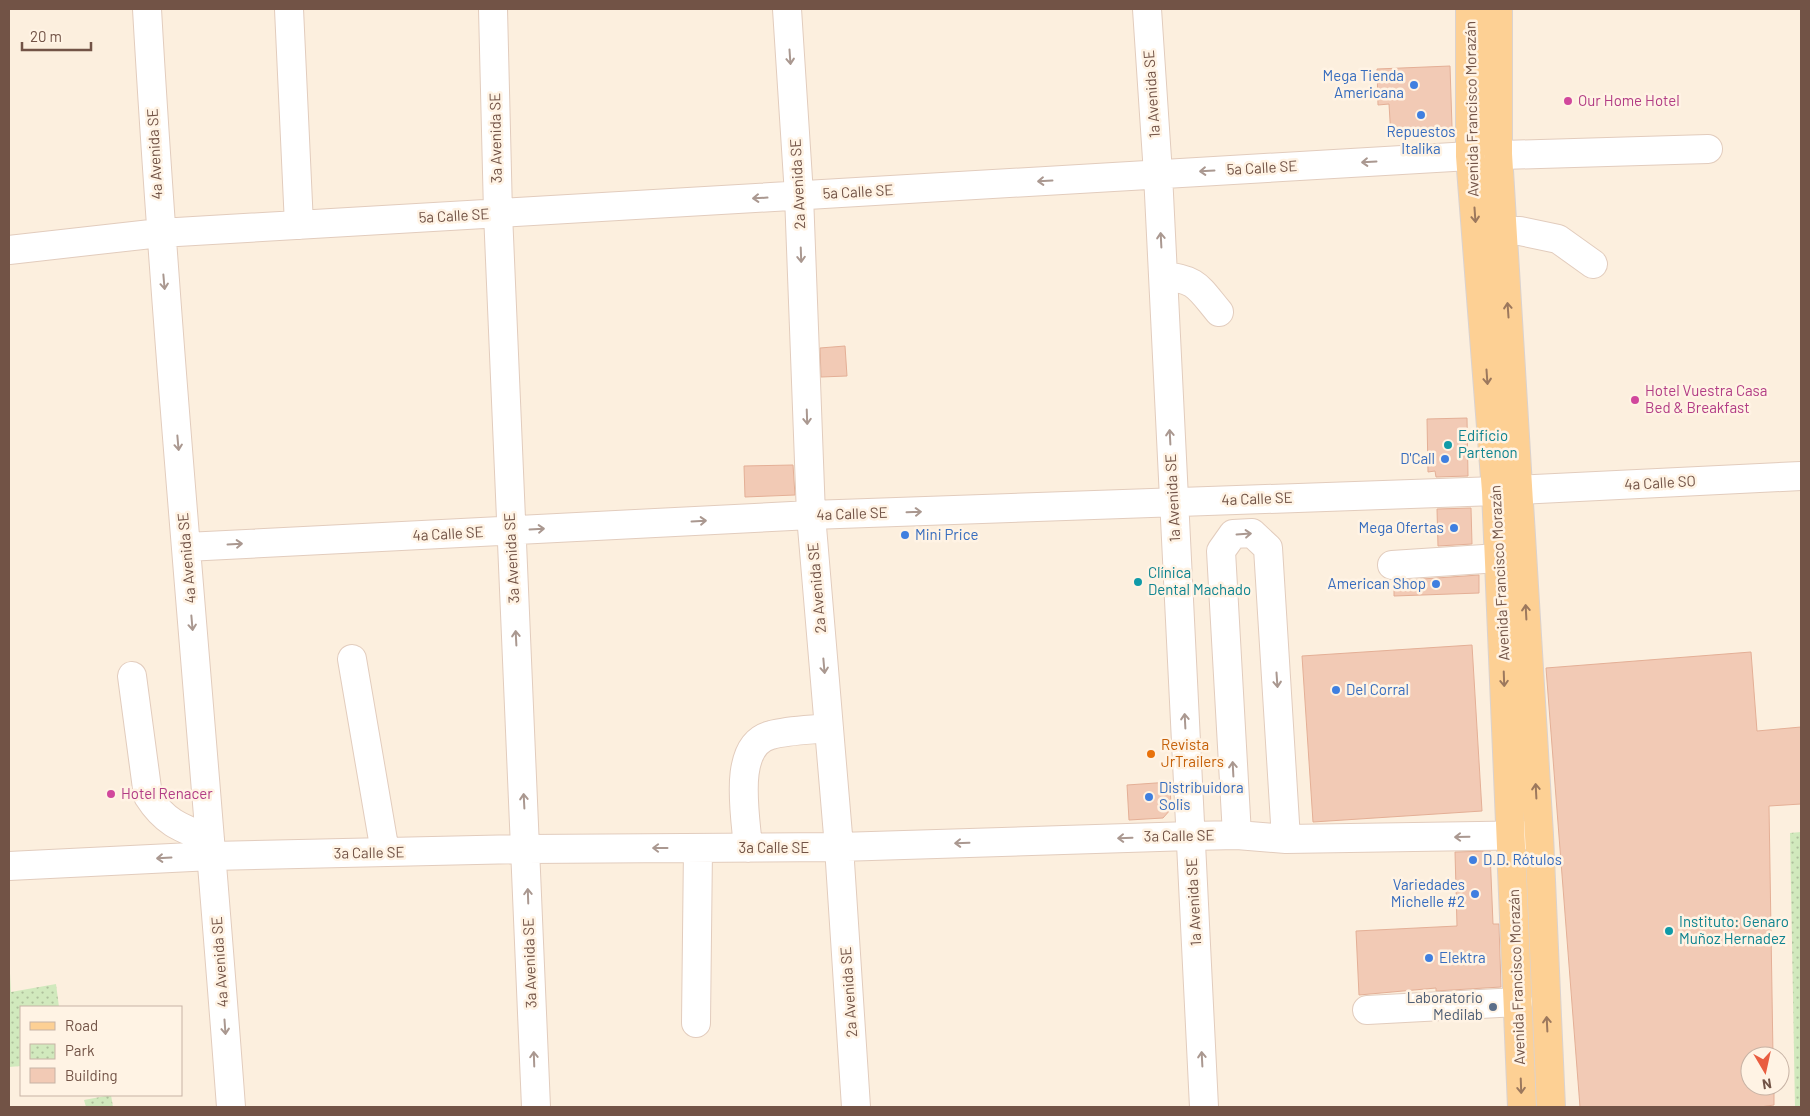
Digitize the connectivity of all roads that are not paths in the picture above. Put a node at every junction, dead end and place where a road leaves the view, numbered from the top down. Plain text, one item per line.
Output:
1 (147, 9) edge
2 (289, 9) edge
3 (493, 9) edge
4 (787, 9) edge
5 (1146, 9) edge
6 (1470, 9) edge
7 (1498, 9) edge
8 (1708, 148) dead end
9 (1498, 154) junction
10 (1470, 156) junction
11 (1158, 174) junction
12 (799, 195) junction
13 (498, 213) junction
14 (299, 225) junction
15 (1503, 231) junction
16 (160, 233) junction
17 (9, 250) edge
18 (1593, 264) dead end
19 (1163, 276) junction
20 (1219, 312) dead end
21 (1801, 476) edge
22 (1508, 491) junction
23 (1173, 502) junction
24 (811, 515) junction
25 (511, 530) junction
26 (186, 547) junction
27 (1499, 558) junction
28 (1392, 565) dead end
29 (352, 659) dead end
30 (132, 676) dead end
31 (829, 728) junction
32 (1237, 835) junction
33 (1539, 835) junction
34 (1191, 836) junction
35 (1511, 836) junction
36 (1286, 839) junction
37 (211, 847) junction
38 (839, 847) junction
39 (698, 848) junction
40 (748, 848) junction
41 (526, 849) junction
42 (385, 852) junction
43 (9, 866) edge
44 (1518, 1002) junction
45 (1367, 1010) dead end
46 (696, 1023) dead end
47 (231, 1107) edge
48 (536, 1107) edge
49 (856, 1107) edge
50 (1204, 1107) edge
51 (1522, 1107) edge
52 (1551, 1107) edge

1 - 16 street, 4a Avenida SE
2 - 14 street
3 - 13 street, 3a Avenida SE
4 -> 12 street, 2a Avenida SE
5 - 11 street, 1a Avenida SE
6 - 10 main road, Avenida Francisco Morazán
7 - 9 main road, Avenida Francisco Morazán
8 - 9 street, 5a Calle SE
9 - 10 street, 5a Calle SE
9 - 15 main road, Avenida Francisco Morazán
10 -> 11 street, 5a Calle SE
10 -> 22 main road, Avenida Francisco Morazán
11 -> 12 street, 5a Calle SE
19 -> 11 street, 1a Avenida SE
12 -> 13 street, 5a Calle SE
12 -> 24 street, 2a Avenida SE
13 - 14 street, 5a Calle SE
13 - 25 street, 3a Avenida SE
14 - 16 street, 5a Calle SE
15 - 18 street
22 -> 15 main road, Avenida Francisco Morazán
16 - 17 street, 5a Calle SE
16 -> 26 street, 4a Avenida SE
19 - 20 street
23 -> 19 street, 1a Avenida SE
21 - 22 street, 4a Calle SO
22 - 23 street, 4a Calle SE
22 - 27 main road, Avenida Francisco Morazán
33 -> 22 main road, Avenida Francisco Morazán
24 -> 23 street, 4a Calle SE
34 -> 23 street, 1a Avenida SE
25 -> 24 street, 4a Calle SE
24 -> 31 street, 2a Avenida SE
26 -> 25 street, 4a Calle SE
41 -> 25 street, 3a Avenida SE
26 -> 37 street, 4a Avenida SE
27 - 28 street
27 -> 35 main road, Avenida Francisco Morazán
29 - 42 street
30 - 37 street
31 - 38 street, 2a Avenida SE
31 - 40 street
32 - 34 street, 3a Calle SE
32 - 36 street, 3a Calle SE
32 -> 36 street
33 - 35 street, 3a Calle SE
52 -> 33 main road, Avenida Francisco Morazán
34 -> 38 street, 3a Calle SE
50 -> 34 street, 1a Avenida SE
35 -> 36 street, 3a Calle SE
35 - 44 main road, Avenida Francisco Morazán
37 - 42 street, 3a Calle SE
37 -> 43 street, 3a Calle SE
37 -> 47 street, 4a Avenida SE
38 - 40 street, 3a Calle SE
38 - 49 street, 2a Avenida SE
39 - 40 street, 3a Calle SE
39 -> 41 street, 3a Calle SE
39 - 46 street
41 - 42 street, 3a Calle SE
48 -> 41 street, 3a Avenida SE
44 - 45 street
44 -> 51 main road, Avenida Francisco Morazán

